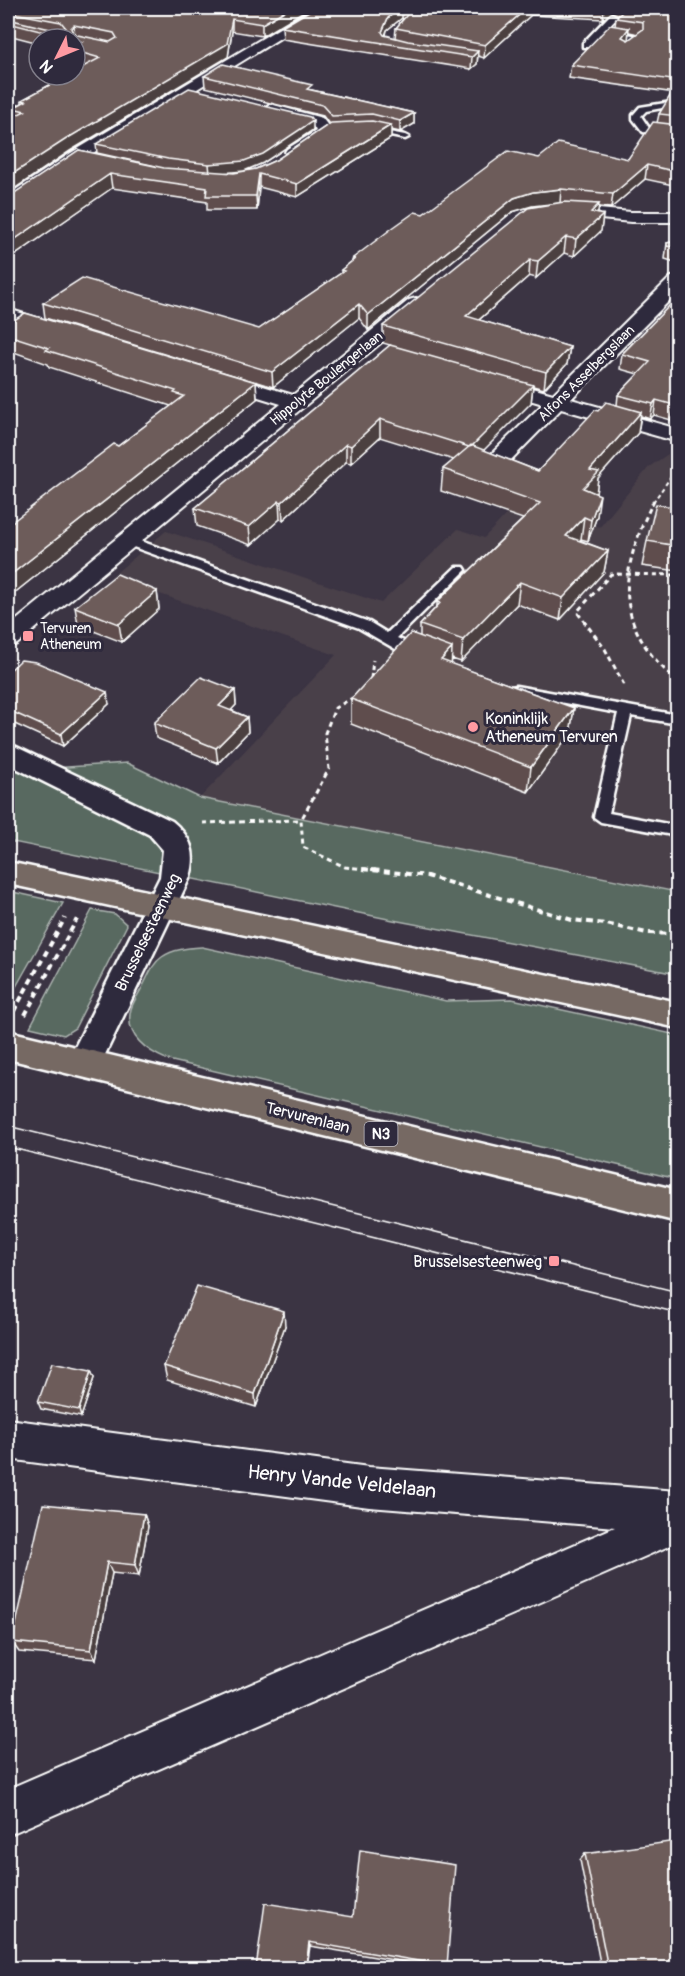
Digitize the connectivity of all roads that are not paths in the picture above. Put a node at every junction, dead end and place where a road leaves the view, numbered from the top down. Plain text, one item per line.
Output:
1 (322, 8) edge
2 (614, 16) edge
3 (599, 32) junction
4 (586, 45) dead end
5 (627, 50) edge
6 (187, 90) junction
7 (209, 95) edge
8 (678, 103) edge
9 (252, 105) edge
10 (363, 130) edge
11 (678, 135) edge
12 (405, 137) dead end
13 (77, 156) junction
14 (96, 160) edge
15 (277, 162) edge
16 (8, 202) edge
17 (541, 211) edge
18 (678, 217) edge
19 (678, 281) edge
20 (428, 294) edge
21 (8, 315) edge
22 (74, 335) edge
23 (365, 346) junction
24 (388, 352) edge
25 (196, 372) edge
26 (468, 375) edge
27 (558, 401) junction
28 (296, 402) junction
29 (678, 436) edge
30 (493, 465) edge
31 (129, 541) junction
32 (460, 570) dead end
33 (8, 639) edge
34 (388, 639) junction
35 (436, 660) edge
36 (500, 684) edge
37 (625, 712) junction
38 (678, 720) edge
39 (8, 753) edge
40 (678, 831) edge
41 (8, 873) edge
42 (160, 906) junction
43 (678, 1015) edge
44 (8, 1037) edge
45 (84, 1063) junction
46 (678, 1206) edge
47 (8, 1439) edge
48 (678, 1512) edge
49 (678, 1521) edge
50 (8, 1812) edge

1 - 6 street
2 - 3 lane
3 - 4 lane
3 - 5 lane
6 - 7 street
6 - 13 street
8 - 11 lane
9 - 15 street
10 - 12 lane
13 - 14 street
13 - 16 street
17 - 18 street
19 - 27 street, Alfons Asselbergslaan
20 - 23 street, Hippolyte Boulengerlaan
21 - 22 street
23 - 24 street
23 - 28 street, Hippolyte Boulengerlaan
25 - 28 street
26 - 27 street
27 - 29 street
27 - 30 street, Alfons Asselbergslaan
28 - 31 street, Hippolyte Boulengerlaan
31 - 33 street, Hippolyte Boulengerlaan
31 - 34 lane
32 - 34 lane
34 - 35 lane
36 - 37 lane
37 - 38 lane
37 - 40 lane
39 - 42 street, Brusselsesteenweg
41 - 42 main road
42 - 43 main road
42 - 45 street, Brusselsesteenweg
44 - 45 main road, Tervurenlaan / N3
45 - 46 main road, Tervurenlaan / N3
47 - 48 street, Henry Vande Veldelaan
49 - 50 street

